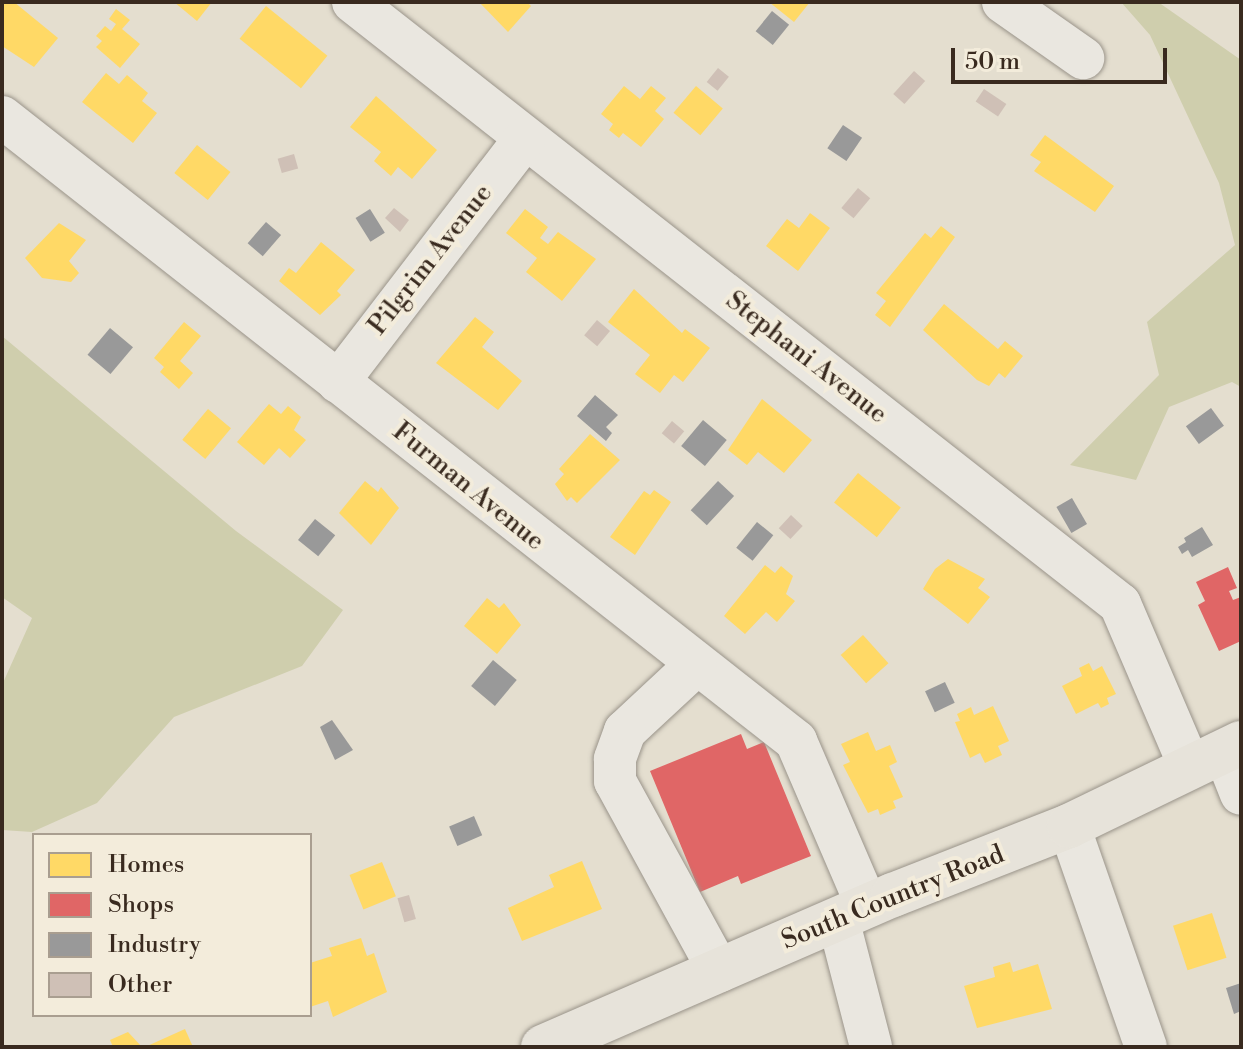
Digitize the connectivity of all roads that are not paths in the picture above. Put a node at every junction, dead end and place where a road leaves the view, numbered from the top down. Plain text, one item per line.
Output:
1 (353, 2) edge
2 (1003, 2) edge
3 (1083, 58) dead end
4 (2, 117) edge
5 (525, 138) junction
6 (338, 382) junction
7 (696, 665) junction
8 (1218, 754) edge
9 (1241, 794) edge
10 (1069, 826) junction
11 (852, 912) junction
12 (719, 971) junction
13 (543, 1047) edge
14 (871, 1047) edge
15 (1146, 1047) edge

1 - 5 street, Stephani Avenue
2 - 3 street
4 - 6 street, Furman Avenue
5 - 6 street, Pilgrim Avenue
5 - 8 street, Stephani Avenue
6 - 7 street, Furman Avenue
7 - 11 street, Furman Avenue
7 - 12 street
8 - 9 street, Stephani Avenue
8 - 10 main road, South Country Road
10 - 11 main road, South Country Road
10 - 15 street
11 - 12 main road, South Country Road
11 - 14 street, Furman Avenue
12 - 13 main road, South Country Road

